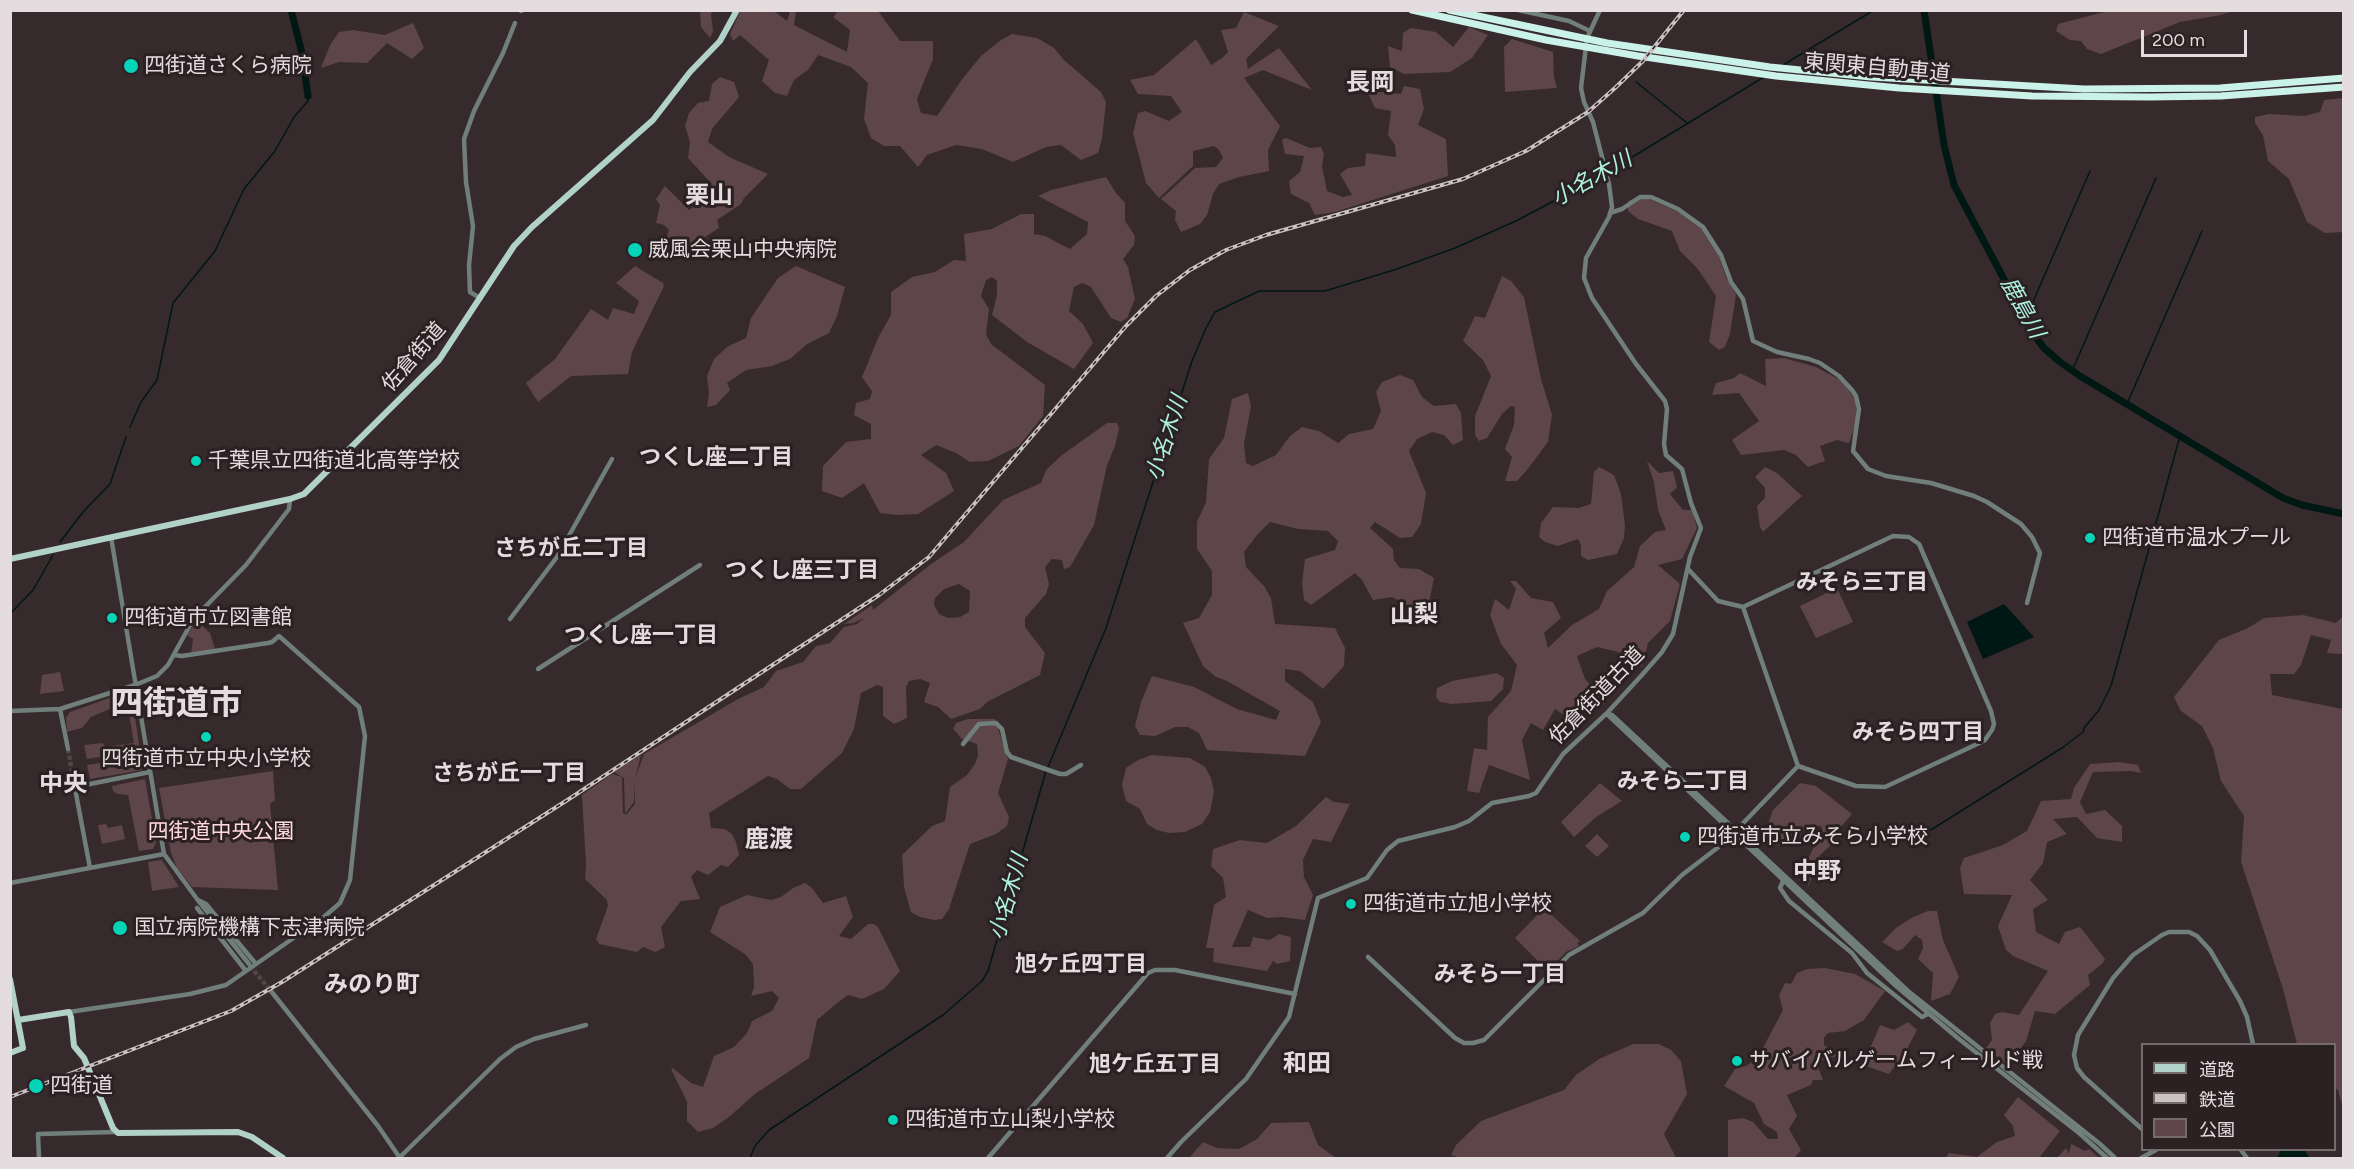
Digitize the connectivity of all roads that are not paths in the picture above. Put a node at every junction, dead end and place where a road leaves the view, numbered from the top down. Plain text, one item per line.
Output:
1 (737, 10) edge
2 (1412, 10) edge
3 (1449, 10) edge
4 (1518, 10) edge
5 (1552, 10) edge
6 (1600, 10) edge
7 (1551, 17) junction
8 (515, 23) dead end
9 (1590, 31) junction
10 (2343, 78) edge
11 (2343, 87) edge
12 (1610, 213) junction
13 (480, 298) junction
14 (612, 459) dead end
15 (290, 499) junction
16 (111, 537) junction
17 (10, 559) edge
18 (700, 565) dead end
19 (1688, 569) junction
20 (2027, 603) dead end
21 (1743, 607) junction
22 (510, 619) dead end
23 (174, 655) junction
24 (538, 669) dead end
25 (135, 685) junction
26 (60, 708) junction
27 (10, 711) edge
28 (1607, 713) junction
29 (963, 744) dead end
30 (68, 749) tunnel mouth
31 (1081, 765) dead end
32 (1797, 766) junction
33 (150, 772) junction
34 (73, 778) tunnel mouth
35 (75, 787) junction
36 (1734, 832) junction
37 (164, 854) junction
38 (90, 868) junction
39 (1784, 881) junction
40 (10, 883) edge
41 (1800, 894) junction
42 (197, 899) junction
43 (197, 908) dead end
44 (1368, 957) dead end
45 (1872, 961) junction
46 (249, 964) tunnel mouth
47 (256, 964) junction
48 (246, 971) junction
49 (10, 979) edge
50 (271, 992) tunnel mouth
51 (1295, 993) junction
52 (69, 1012) junction
53 (1928, 1014) junction
54 (18, 1020) junction
55 (586, 1025) dead end
56 (2253, 1043) edge
57 (10, 1053) edge
58 (2141, 1128) edge
59 (116, 1132) junction
60 (39, 1158) edge
61 (283, 1158) edge
62 (400, 1158) edge
63 (988, 1158) edge
64 (1167, 1158) edge
65 (2107, 1158) edge
66 (2115, 1158) edge

1 - 13 main road, 佐倉街道
2 - 11 highway, 東関東自動車道
3 - 10 highway, 東関東自動車道
4 - 7 street
5 - 7 street
6 - 9 street
7 - 9 street
8 - 13 street
9 - 12 street
12 - 19 street, 佐倉街道古道
12 - 20 street
13 - 15 main road, 佐倉街道
14 - 22 street
15 - 16 main road, 佐倉街道
15 - 23 street
16 - 17 main road, 佐倉街道
16 - 25 street
18 - 24 street
19 - 21 street
19 - 28 street, 佐倉街道古道
21 - 32 street
21 - 32 street
23 - 25 street
23 - 47 street
25 - 26 street
25 - 33 street
26 - 27 street
26 - 30 street
28 - 36 street
28 - 51 street, 佐倉街道古道
29 - 31 street
32 - 36 street
33 - 35 street
33 - 37 street
34 - 35 street
35 - 38 street
36 - 39 street
36 - 41 street
36 - 44 street
37 - 38 street
37 - 42 street
38 - 40 street
39 - 41 street
39 - 53 street
41 - 45 street
42 - 46 street
42 - 47 street
43 - 48 street
45 - 53 street
45 - 66 street
47 - 48 street
48 - 52 street
49 - 54 main road
50 - 62 street
51 - 63 street
51 - 64 street, 佐倉街道古道
52 - 54 main road
52 - 59 main road
53 - 65 street
54 - 57 main road
55 - 62 street
56 - 58 street
59 - 60 street
59 - 61 main road

